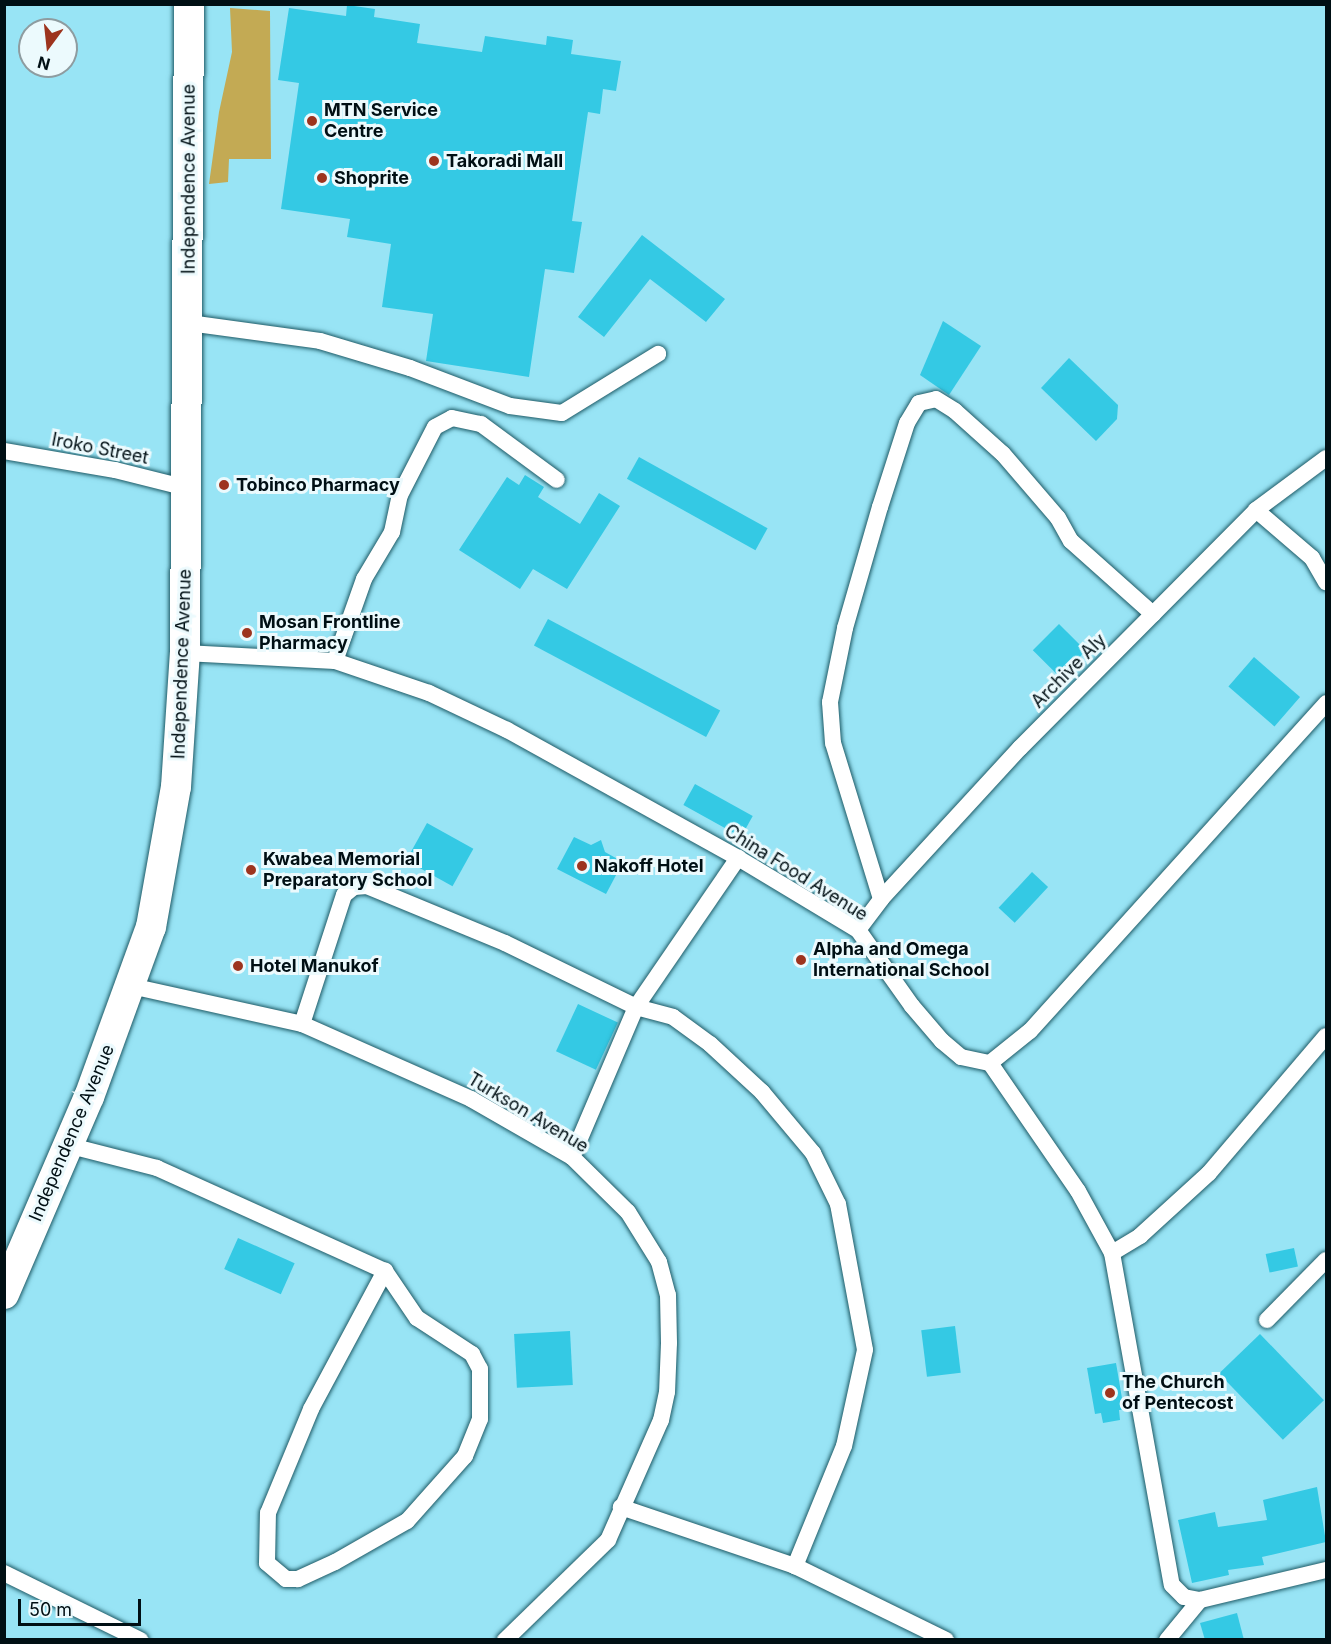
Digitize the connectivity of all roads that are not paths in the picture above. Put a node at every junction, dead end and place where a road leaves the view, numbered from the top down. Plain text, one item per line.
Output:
1 (189, 4) edge
2 (189, 323) junction
3 (658, 354) dead end
4 (4, 451) edge
5 (1326, 458) edge
6 (557, 480) dead end
7 (188, 488) junction
8 (1256, 510) junction
9 (1312, 558) junction
10 (1326, 570) edge
11 (1326, 582) edge
12 (1153, 614) junction
13 (185, 654) junction
14 (335, 661) junction
15 (1326, 703) edge
16 (738, 858) junction
17 (881, 899) junction
18 (858, 930) junction
19 (130, 986) junction
20 (636, 1007) junction
21 (302, 1024) junction
22 (1326, 1036) edge
23 (990, 1063) junction
24 (67, 1145) junction
25 (572, 1157) junction
26 (1112, 1253) junction
27 (1326, 1260) edge
28 (385, 1271) junction
29 (4, 1294) edge
30 (1267, 1320) dead end
31 (621, 1507) junction
32 (795, 1566) junction
33 (1326, 1570) edge
34 (4, 1573) edge
35 (1200, 1600) junction
36 (140, 1640) edge
37 (505, 1640) edge
38 (946, 1640) edge
39 (1167, 1640) edge

1 - 2 highway, Independence Avenue
2 - 3 street
2 - 7 highway, Independence Avenue
4 - 7 street, Iroko Street
5 - 8 street, Archive Aly
6 - 14 street
7 - 13 highway, Independence Avenue
8 - 9 street
8 - 12 street, Archive Aly
9 - 10 street
9 - 11 street
12 - 17 street, Archive Aly
12 - 17 street
13 - 14 street, China Food Avenue
13 - 19 highway, Independence Avenue
14 - 16 street, China Food Avenue
15 - 23 street
16 - 18 street, China Food Avenue
16 - 20 street
17 - 18 street, Archive Aly
18 - 23 street, China Food Avenue
19 - 21 street, Turkson Avenue
19 - 24 highway, Independence Avenue
20 - 21 street
20 - 25 street
20 - 32 street
21 - 25 street, Turkson Avenue
22 - 26 street
23 - 26 street
24 - 28 street
24 - 29 highway, Independence Avenue
25 - 31 street, Turkson Avenue
26 - 35 street
27 - 30 street
28 - 28 street
31 - 32 street
31 - 37 street, Turkson Avenue
32 - 38 street
33 - 35 street
34 - 36 street
35 - 39 street

